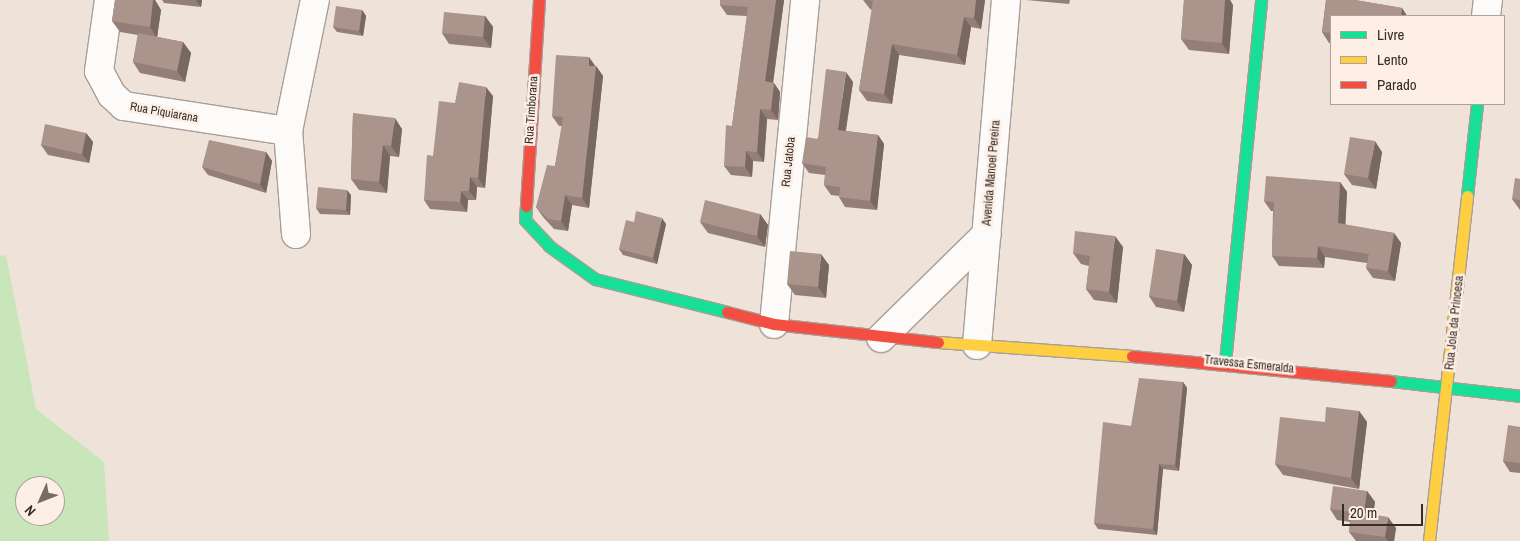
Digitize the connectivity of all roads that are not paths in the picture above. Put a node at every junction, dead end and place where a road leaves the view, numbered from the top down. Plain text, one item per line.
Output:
1 (109, 0) edge
2 (315, 0) edge
3 (539, 0) edge
4 (805, 0) edge
5 (1006, 0) edge
6 (1261, 0) edge
7 (1488, 0) edge
8 (1486, 15) edge
9 (1477, 105) edge
10 (288, 131) junction
11 (525, 220) joint
12 (296, 234) dead end
13 (986, 234) junction
14 (774, 324) junction
15 (881, 338) junction
16 (977, 346) junction
17 (1225, 362) junction
18 (1448, 386) junction
19 (1520, 396) edge
20 (1429, 541) edge

1 - 10 street, Rua Piquiarana
2 - 10 street
3 - 11 street, Rua Timborana
4 - 14 street, Rua Jatoba
5 - 13 street, Avenida Manoel Pereira
6 - 17 street
7 - 8 street
9 - 18 street, Rua Joia da Princesa
10 - 12 street
11 - 14 street, Travessa Esmeralda
13 - 15 street
13 - 16 street, Avenida Manoel Pereira
14 - 15 street, Travessa Esmeralda
15 - 16 street, Travessa Esmeralda
16 - 17 street, Travessa Esmeralda
17 - 18 street, Travessa Esmeralda
18 - 19 street, Travessa Esmeralda
18 - 20 street, Rua Joia da Princesa

